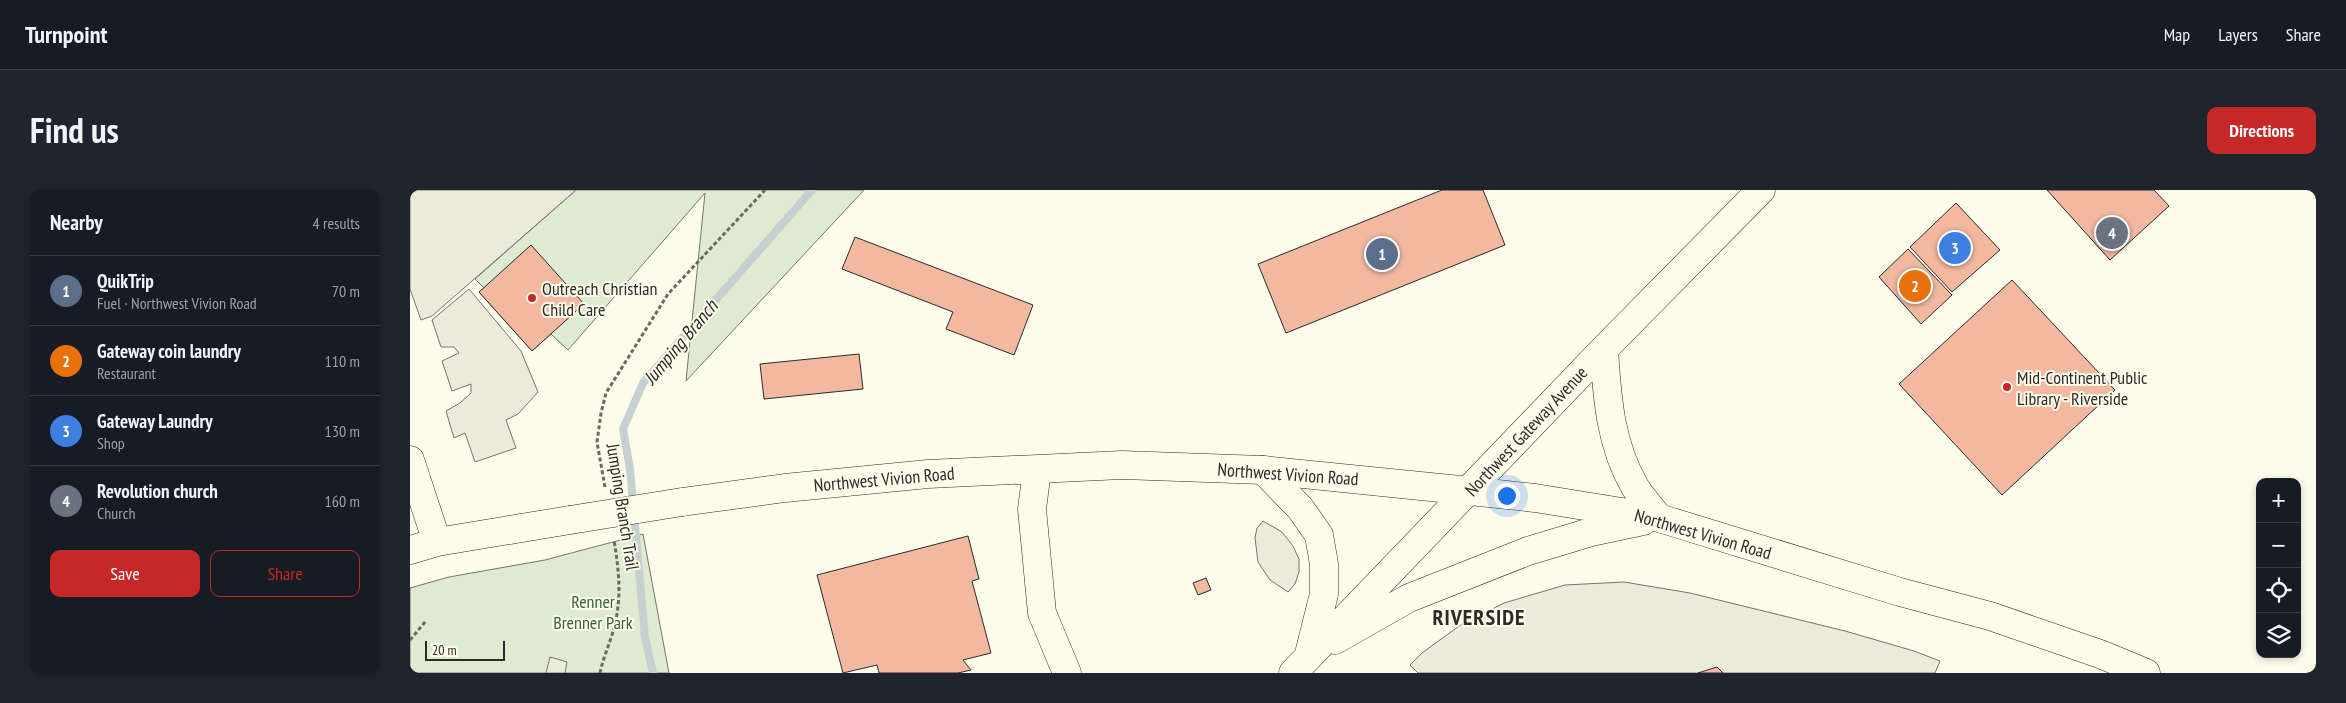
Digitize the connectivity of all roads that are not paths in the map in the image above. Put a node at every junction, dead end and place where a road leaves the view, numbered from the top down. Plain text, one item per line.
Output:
1 (1761, 190) edge
2 (1604, 349) junction
3 (410, 460) edge
4 (1037, 470) junction
5 (1263, 470) junction
6 (1470, 491) junction
7 (1659, 518) junction
8 (437, 542) junction
9 (410, 550) edge
10 (1301, 664) edge
11 (1068, 673) edge
12 (2146, 673) edge

1 - 2 main road, Northwest Gateway Avenue
2 - 6 main road, Northwest Gateway Avenue
2 - 7 main road
3 - 8 main road
4 - 5 main road, Northwest Vivion Road
4 - 8 main road, Northwest Vivion Road, bridge
4 - 11 main road
5 - 6 main road, Northwest Vivion Road
5 - 10 main road
6 - 7 main road, Northwest Vivion Road
6 - 10 main road, Northwest Gateway Avenue
7 - 10 main road
7 - 12 main road, Northwest Vivion Road
8 - 9 main road, Northwest Vivion Road

